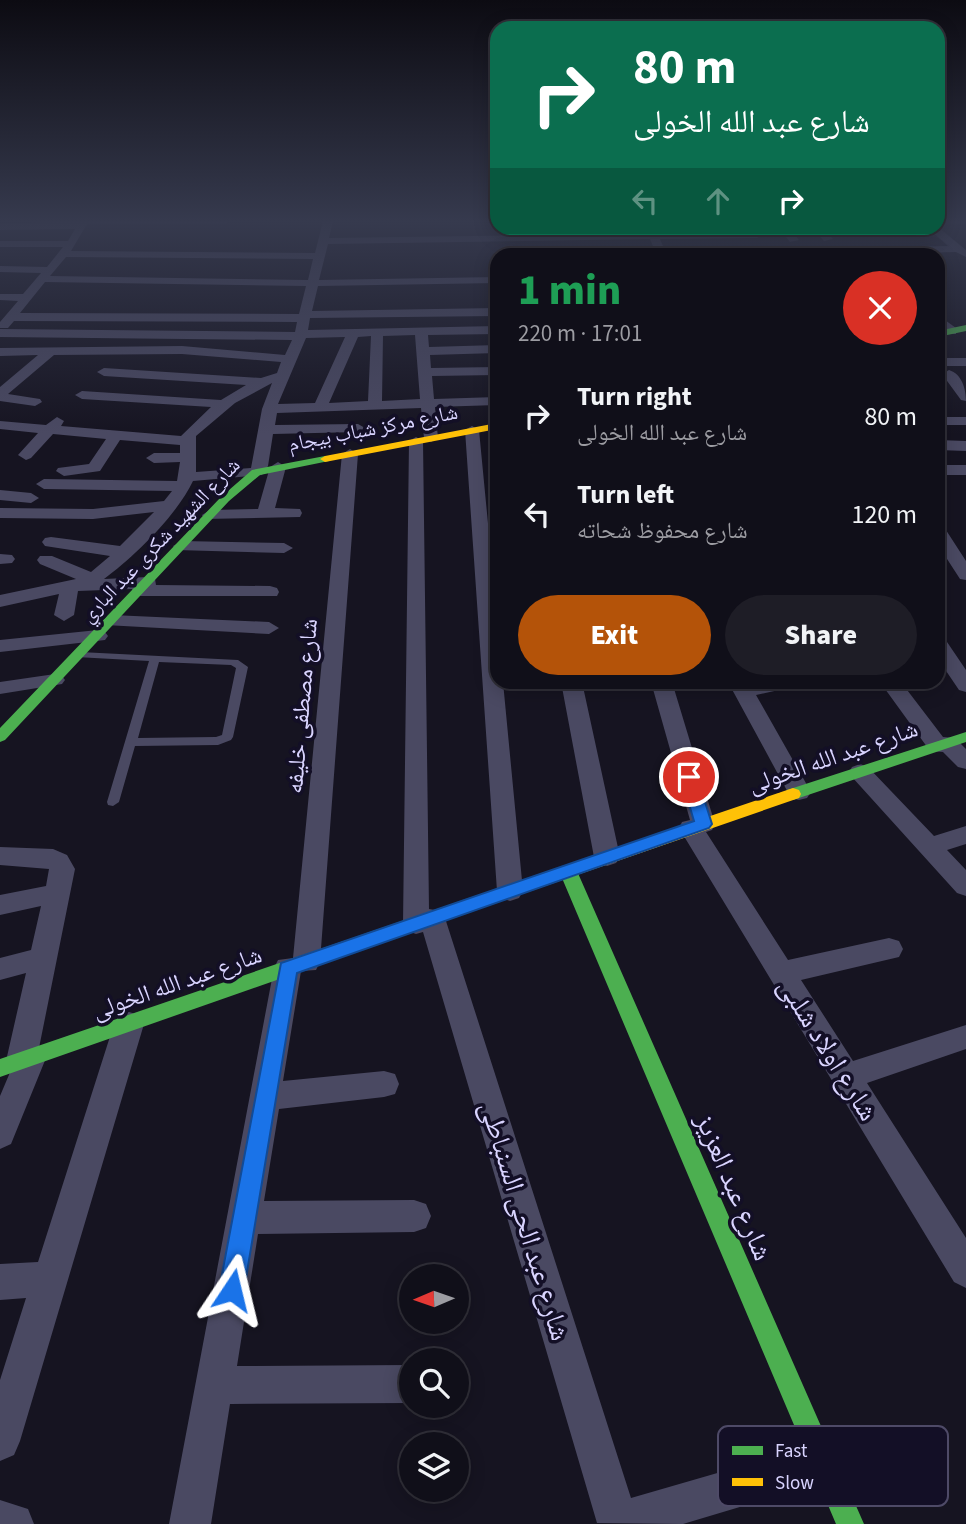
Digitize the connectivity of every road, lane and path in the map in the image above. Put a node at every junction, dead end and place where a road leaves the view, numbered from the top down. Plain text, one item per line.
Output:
1 (32, 292) edge
2 (183, 292) edge
3 (230, 292) edge
4 (310, 292) edge
5 (388, 292) edge
6 (191, 296) junction
7 (0, 297) edge
8 (29, 300) junction
9 (308, 301) junction
10 (490, 312) edge
11 (8, 315) edge
12 (177, 318) junction
13 (490, 330) edge
14 (0, 331) edge
15 (421, 331) junction
16 (377, 332) junction
17 (39, 333) junction
18 (353, 333) junction
19 (166, 334) junction
20 (300, 335) junction
21 (125, 349) junction
22 (490, 349) edge
23 (422, 351) junction
24 (0, 352) edge
25 (25, 352) junction
26 (46, 356) junction
27 (288, 359) junction
28 (70, 361) dead end
29 (945, 362) edge
30 (966, 362) edge
31 (490, 371) edge
32 (104, 372) junction
33 (424, 372) junction
34 (949, 374) dead end
35 (279, 376) junction
36 (261, 382) junction
37 (964, 391) edge
38 (0, 395) edge
39 (490, 401) edge
40 (35, 402) dead end
41 (224, 404) junction
42 (426, 404) junction
43 (375, 405) junction
44 (355, 406) junction
45 (320, 407) junction
46 (269, 409) junction
47 (945, 421) edge
48 (966, 421) edge
49 (167, 422) dead end
50 (53, 424) junction
51 (1, 426) edge
52 (490, 427) edge
53 (358, 428) junction
54 (110, 430) junction
55 (265, 430) junction
56 (472, 430) junction
57 (150, 438) junction
58 (423, 440) junction
59 (945, 445) edge
60 (966, 446) edge
61 (187, 449) junction
62 (356, 453) junction
63 (26, 455) dead end
64 (154, 458) dead end
65 (278, 467) junction
66 (64, 471) dead end
67 (945, 471) edge
68 (256, 472) junction
69 (963, 475) edge
70 (186, 482) junction
71 (44, 484) dead end
72 (3, 486) edge
73 (31, 498) dead end
74 (169, 505) junction
75 (0, 513) edge
76 (294, 513) dead end
77 (265, 514) junction
78 (210, 515) junction
79 (108, 525) dead end
80 (145, 529) junction
81 (945, 534) edge
82 (966, 536) edge
83 (945, 541) edge
84 (182, 546) junction
85 (284, 548) dead end
86 (123, 552) junction
87 (965, 572) edge
88 (92, 579) junction
89 (70, 586) junction
90 (145, 586) junction
91 (270, 592) dead end
92 (0, 601) edge
93 (64, 615) dead end
94 (269, 628) dead end
95 (105, 629) junction
96 (0, 646) edge
97 (490, 648) edge
98 (945, 654) edge
99 (80, 655) junction
100 (155, 658) junction
101 (55, 680) junction
102 (966, 686) edge
103 (0, 688) edge
104 (493, 689) edge
105 (573, 689) edge
106 (663, 689) edge
107 (741, 689) edge
108 (897, 689) edge
109 (3, 731) edge
110 (131, 742) junction
111 (950, 742) edge
112 (966, 762) edge
113 (860, 772) junction
114 (799, 792) junction
115 (113, 802) dead end
116 (697, 826) junction
117 (966, 835) edge
118 (929, 846) junction
119 (0, 856) edge
120 (607, 858) junction
121 (568, 871) junction
122 (966, 886) edge
123 (510, 891) junction
124 (57, 893) junction
125 (0, 905) edge
126 (424, 921) junction
127 (889, 949) dead end
128 (43, 958) junction
129 (297, 965) junction
130 (0, 969) edge
131 (781, 973) junction
132 (129, 1024) junction
133 (966, 1037) edge
134 (17, 1062) edge
135 (846, 1077) junction
136 (384, 1084) dead end
137 (265, 1097) junction
138 (0, 1134) edge
139 (414, 1216) dead end
140 (244, 1219) junction
141 (961, 1251) edge
142 (50, 1279) junction
143 (0, 1282) edge
144 (399, 1384) edge
145 (215, 1385) junction
146 (808, 1426) edge
147 (0, 1441) edge
148 (718, 1494) edge
149 (842, 1506) edge
150 (0, 1521) edge
151 (619, 1523) edge
152 (13, 1524) edge
153 (190, 1524) edge
154 (849, 1524) edge

1 - 8 street
2 - 6 street
3 - 9 street
4 - 9 street, شارع الشهيد شكرى عبد الباري
5 - 9 street
6 - 9 street
6 - 12 street
7 - 8 street
8 - 11 street
9 - 10 street
9 - 12 street
9 - 20 street, شارع الشهيد شكرى عبد الباري
11 - 12 street
11 - 14 street
12 - 19 street
13 - 15 street
14 - 17 street
15 - 16 street
15 - 23 street, شارع عبد الحى السنباطى
16 - 18 street
16 - 43 street
17 - 19 street
17 - 25 street
18 - 20 street
18 - 45 street
19 - 20 street
20 - 27 street, شارع الشهيد شكرى عبد الباري
21 - 26 street
21 - 27 street
21 - 32 street
22 - 23 street
23 - 33 street, شارع عبد الحى السنباطى
24 - 25 street
25 - 26 street
26 - 28 street
26 - 38 street
27 - 35 street, شارع الشهيد شكرى عبد الباري
29 - 30 street
31 - 33 street
32 - 36 street
32 - 41 street
33 - 42 street, شارع عبد الحى السنباطى
34 - 37 street
35 - 36 street
35 - 46 street, شارع الشهيد شكرى عبد الباري
36 - 41 street
38 - 40 street
39 - 42 street
41 - 61 street
42 - 43 street
42 - 58 street, شارع عبد الحى السنباطى
43 - 44 street
44 - 45 street
44 - 53 street
45 - 46 street
46 - 55 street, شارع الشهيد شكرى عبد الباري
47 - 48 street
49 - 57 street
50 - 51 street
50 - 54 street
50 - 63 street
52 - 56 street, شارع مركز شباب بيجام
53 - 55 street
53 - 62 street
54 - 57 street
54 - 66 street
55 - 68 street, شارع الشهيد شكرى عبد الباري
56 - 58 street, شارع مركز شباب بيجام
56 - 97 street
57 - 61 street
58 - 62 street, شارع مركز شباب بيجام
58 - 126 street, شارع عبد الحى السنباطى
59 - 60 street
61 - 64 street
61 - 70 street
62 - 65 street, شارع مركز شباب بيجام
62 - 129 street, شارع مصطفى خليفه
65 - 68 street, شارع مركز شباب بيجام
65 - 77 street
67 - 69 street
68 - 70 street
68 - 78 street, شارع الشهيد شكرى عبد الباري
70 - 71 street
70 - 74 street
72 - 73 street
74 - 75 street
74 - 80 street
76 - 77 street
77 - 78 street
78 - 84 street, شارع الشهيد شكرى عبد الباري
79 - 80 street
80 - 86 street
81 - 82 street
83 - 87 street
84 - 85 street
84 - 90 street, شارع الشهيد شكرى عبد الباري
86 - 88 street
86 - 88 street
88 - 89 street
89 - 90 street
89 - 92 street
89 - 93 street
90 - 91 street
90 - 95 street, شارع الشهيد شكرى عبد الباري
94 - 95 street
95 - 96 street
95 - 99 street, شارع الشهيد شكرى عبد الباري
98 - 102 street
99 - 100 lane
99 - 101 street, شارع الشهيد شكرى عبد الباري
100 - 110 lane
100 - 110 lane
101 - 103 street
101 - 109 street, شارع الشهيد شكرى عبد الباري
104 - 123 street
105 - 120 street
106 - 116 street, شارع اولاد شلبى
107 - 114 street
108 - 111 street
110 - 115 lane
111 - 112 street
111 - 113 street, شارع عبد الله الخولى
113 - 114 street, شارع عبد الله الخولى
113 - 118 street
114 - 116 street, شارع عبد الله الخولى
116 - 120 street, شارع عبد الله الخولى
116 - 131 street, شارع اولاد شلبى
117 - 118 street
118 - 122 street
119 - 124 street
120 - 121 street, شارع عبد الله الخولى
121 - 123 street, شارع عبد الله الخولى
121 - 146 street, شارع عبد العزيز
123 - 126 street, شارع عبد الله الخولى
124 - 125 street
124 - 128 street
126 - 129 street, شارع عبد الله الخولى
126 - 151 street, شارع عبد الحى السنباطى
127 - 131 street
128 - 130 street
128 - 134 street
129 - 132 street, شارع عبد الله الخولى
129 - 137 street
131 - 135 street, شارع اولاد شلبى
132 - 134 street, شارع عبد الله الخولى
132 - 142 street
133 - 135 street
134 - 138 street
135 - 141 street, شارع اولاد شلبى
136 - 137 street
137 - 140 street
139 - 140 street
140 - 145 street
142 - 143 street
142 - 147 street
144 - 145 street
145 - 153 street
148 - 151 street
149 - 154 street, شارع عبد العزيز
150 - 152 street

